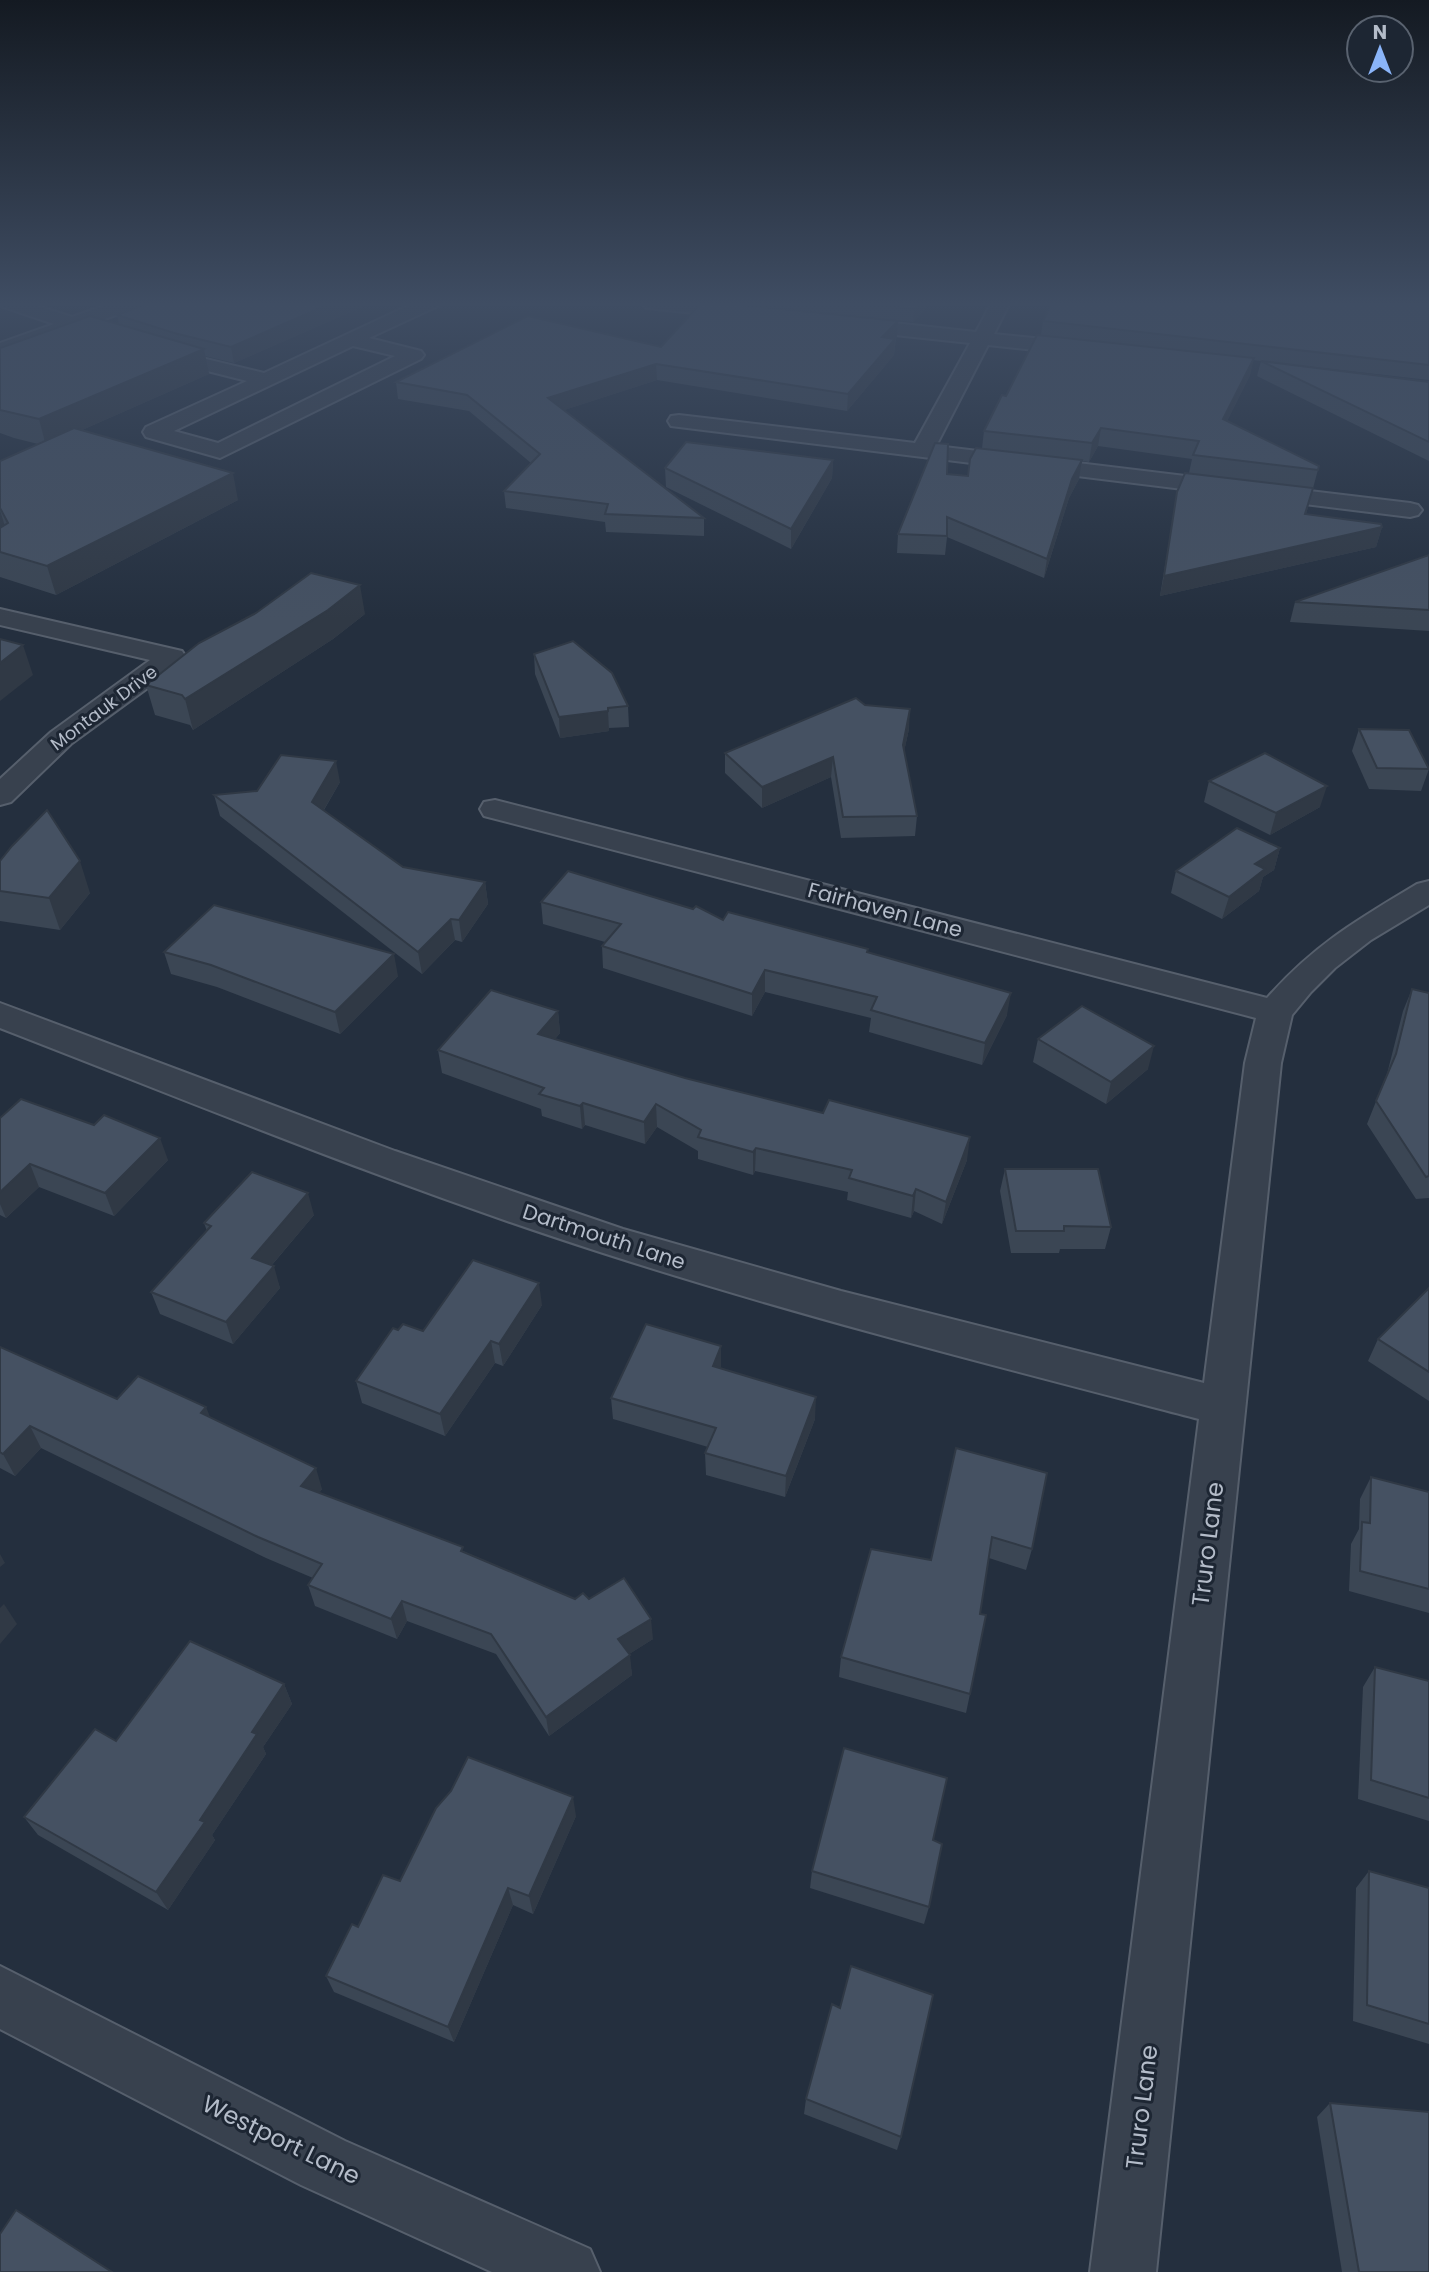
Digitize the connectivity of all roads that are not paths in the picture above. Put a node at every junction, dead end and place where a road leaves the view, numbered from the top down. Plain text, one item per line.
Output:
1 (205, 408) edge
2 (307, 408) edge
3 (944, 408) edge
4 (679, 421) dead end
5 (922, 451) junction
6 (1410, 510) dead end
7 (0, 617) edge
8 (0, 796) edge
9 (495, 809) dead end
10 (1429, 891) edge
11 (1275, 1012) junction
12 (0, 1015) edge
13 (1224, 1407) junction
14 (0, 1996) edge
15 (567, 2272) edge
16 (1123, 2272) edge

1 - 2 street
3 - 5 street
4 - 5 street
5 - 6 street
7 - 8 street, Montauk Drive
9 - 11 street, Fairhaven Lane
10 - 11 street
11 - 13 street, Truro Lane
12 - 13 street, Dartmouth Lane
13 - 16 street, Truro Lane
14 - 15 street, Westport Lane

